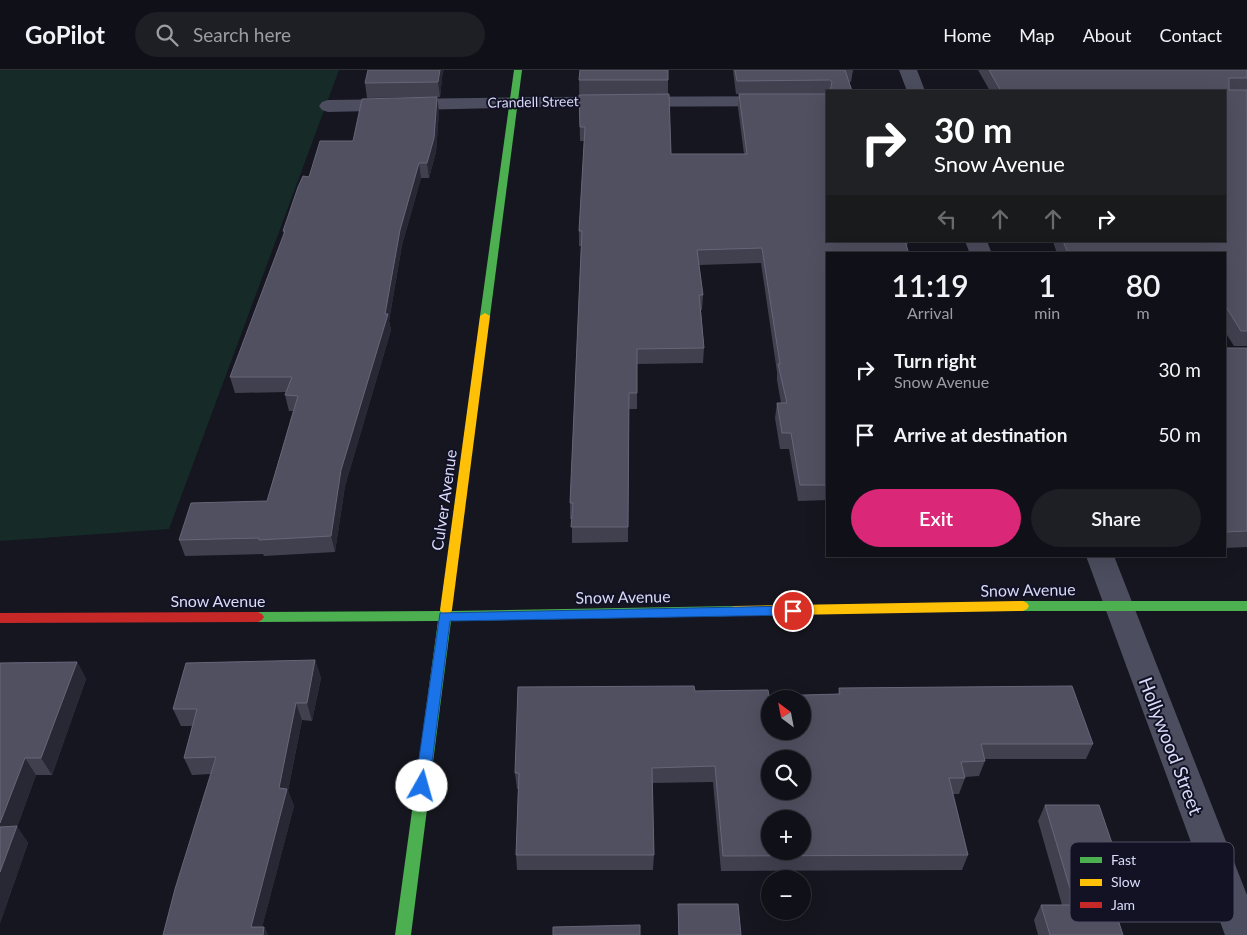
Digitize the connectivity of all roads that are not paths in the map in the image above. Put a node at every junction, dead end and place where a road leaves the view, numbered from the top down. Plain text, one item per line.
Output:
1 (518, 70) edge
2 (908, 70) edge
3 (916, 90) edge
4 (826, 100) edge
5 (514, 102) junction
6 (328, 106) dead end
7 (1100, 557) edge
8 (1118, 606) junction
9 (1247, 606) edge
10 (444, 616) junction
11 (0, 618) edge
12 (1208, 842) edge
13 (1234, 909) edge
14 (403, 935) edge
15 (1244, 935) edge

1 - 5 street, Culver Avenue
2 - 3 street
4 - 5 street, Crandell Street
5 - 6 street, Crandell Street
5 - 10 street, Culver Avenue
7 - 8 street, Hollywood Street
8 - 9 street, Snow Avenue
8 - 10 street, Snow Avenue
8 - 12 street, Hollywood Street
10 - 11 street, Snow Avenue
10 - 14 street, Culver Avenue
13 - 15 street, Hollywood Street

